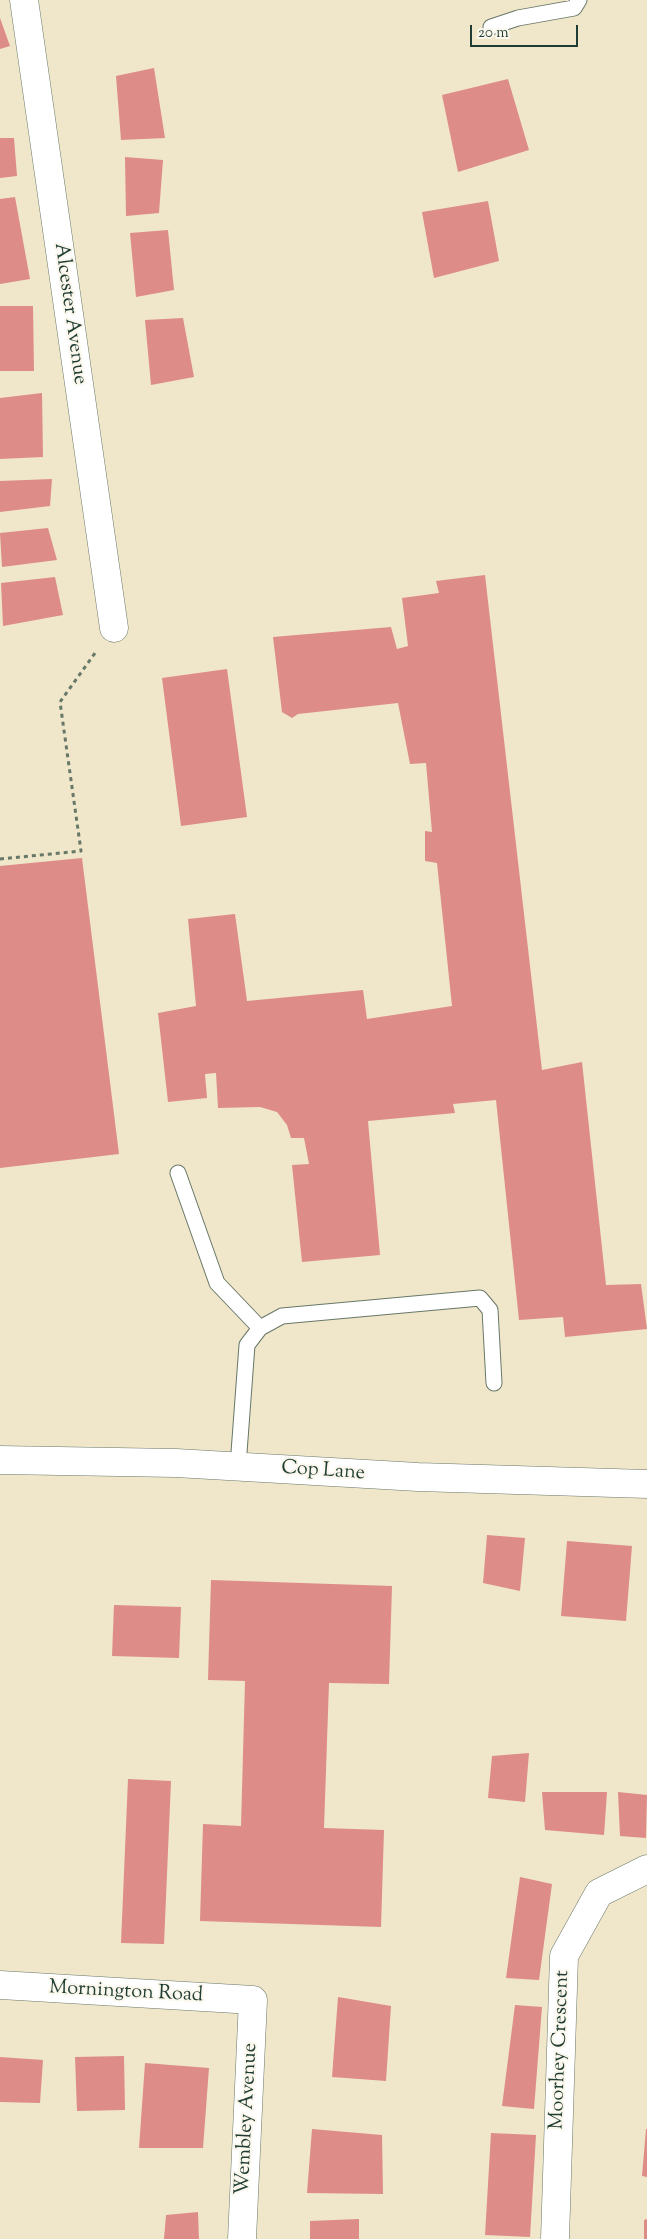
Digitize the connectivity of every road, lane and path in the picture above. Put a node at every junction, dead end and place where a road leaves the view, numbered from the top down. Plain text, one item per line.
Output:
1 (24, 0) edge
2 (580, 0) edge
3 (491, 27) dead end
4 (114, 628) joint
5 (0, 859) edge
6 (178, 1173) dead end
7 (260, 1328) junction
8 (494, 1383) dead end
9 (0, 1460) edge
10 (238, 1466) junction
11 (647, 1484) edge
12 (647, 1869) edge
13 (0, 1986) edge
14 (253, 2000) joint
15 (242, 2239) edge
16 (555, 2239) edge

1 - 4 street, Alcester Avenue
2 - 3 lane
4 - 5 path
6 - 7 lane
7 - 8 lane
7 - 10 lane
9 - 10 street, Cop Lane
10 - 11 street, Cop Lane
12 - 16 street, Moorhey Crescent
13 - 14 street, Mornington Road
14 - 15 street, Wembley Avenue

